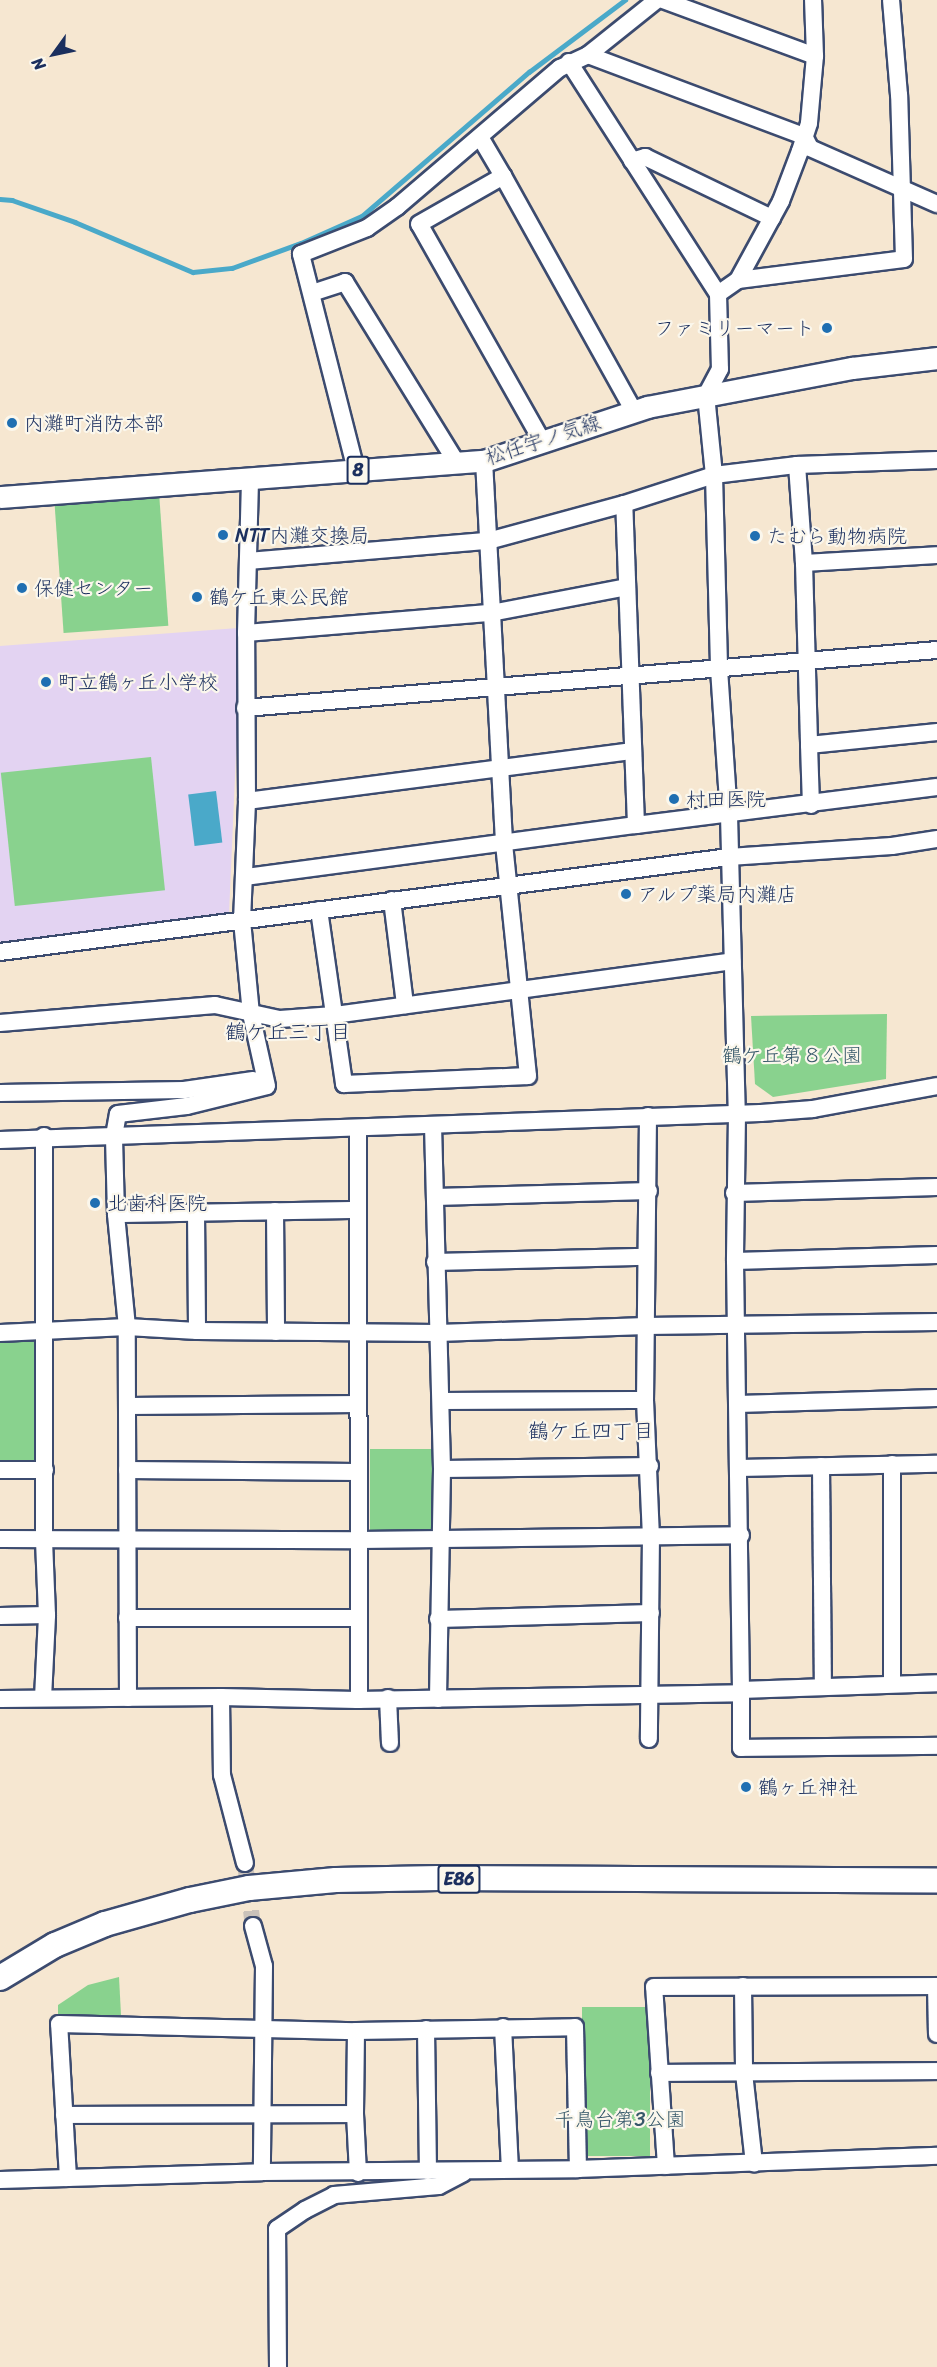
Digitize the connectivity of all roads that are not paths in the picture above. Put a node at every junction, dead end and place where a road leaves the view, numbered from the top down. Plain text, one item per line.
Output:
1 (657, 0) edge
2 (663, 0) edge
3 (813, 0) edge
4 (891, 0) edge
5 (588, 55) junction
6 (815, 56) junction
7 (569, 62) junction
8 (804, 136) junction
9 (480, 137) junction
10 (633, 161) junction
11 (503, 176) junction
12 (902, 188) junction
13 (404, 201) junction
14 (937, 204) edge
15 (772, 218) junction
16 (418, 224) junction
17 (738, 280) junction
18 (312, 293) junction
19 (718, 294) junction
20 (937, 358) edge
21 (706, 395) junction
22 (633, 410) junction
23 (542, 441) junction
24 (937, 460) edge
25 (484, 461) junction
26 (457, 463) junction
27 (797, 465) junction
28 (356, 470) junction
29 (714, 475) junction
30 (250, 478) junction
31 (0, 496) edge
32 (624, 504) junction
33 (488, 541) junction
34 (937, 555) edge
35 (248, 561) junction
36 (804, 563) junction
37 (627, 586) junction
38 (490, 613) junction
39 (246, 633) junction
40 (937, 650) edge
41 (806, 662) junction
42 (719, 669) junction
43 (629, 676) junction
44 (496, 687) junction
45 (245, 708) junction
46 (937, 732) edge
47 (809, 745) junction
48 (633, 751) junction
49 (502, 766) junction
50 (937, 787) edge
51 (247, 801) junction
52 (811, 805) junction
53 (729, 815) junction
54 (636, 825) junction
55 (937, 839) edge
56 (504, 842) junction
57 (729, 857) junction
58 (245, 877) junction
59 (508, 884) junction
60 (392, 900) junction
61 (319, 910) junction
62 (242, 921) junction
63 (0, 952) edge
64 (732, 961) junction
65 (521, 989) junction
66 (405, 1005) junction
67 (251, 1014) junction
68 (334, 1015) junction
69 (0, 1023) edge
70 (265, 1077) junction
71 (937, 1086) edge
72 (0, 1093) edge
73 (737, 1114) junction
74 (648, 1116) junction
75 (433, 1125) junction
76 (358, 1128) junction
77 (114, 1136) junction
78 (44, 1137) junction
79 (0, 1140) edge
80 (937, 1187) edge
81 (649, 1191) junction
82 (734, 1193) junction
83 (435, 1197) junction
84 (357, 1210) junction
85 (274, 1211) junction
86 (196, 1212) junction
87 (116, 1214) junction
88 (937, 1255) edge
89 (646, 1257) junction
90 (735, 1261) junction
91 (435, 1262) junction
92 (937, 1322) edge
93 (645, 1326) junction
94 (736, 1326) junction
95 (127, 1327) junction
96 (196, 1331) junction
97 (45, 1332) junction
98 (276, 1332) junction
99 (359, 1332) junction
100 (0, 1333) edge
101 (438, 1333) junction
102 (937, 1398) edge
103 (645, 1400) junction
104 (441, 1401) junction
105 (358, 1404) junction
106 (738, 1404) junction
107 (128, 1406) junction
108 (892, 1464) junction
109 (937, 1464) edge
110 (650, 1466) junction
111 (821, 1466) junction
112 (739, 1468) junction
113 (442, 1469) junction
114 (0, 1470) edge
115 (45, 1470) junction
116 (127, 1470) junction
117 (357, 1472) junction
118 (651, 1535) junction
119 (741, 1535) junction
120 (441, 1538) junction
121 (0, 1539) edge
122 (44, 1539) junction
123 (126, 1540) junction
124 (359, 1540) junction
125 (651, 1613) junction
126 (47, 1615) junction
127 (0, 1616) edge
128 (127, 1618) junction
129 (359, 1618) junction
130 (438, 1619) junction
131 (892, 1683) junction
132 (937, 1683) edge
133 (823, 1686) junction
134 (741, 1691) junction
135 (651, 1694) junction
136 (221, 1696) junction
137 (44, 1698) junction
138 (128, 1698) junction
139 (388, 1698) junction
140 (0, 1699) edge
141 (438, 1699) junction
142 (359, 1700) junction
143 (649, 1739) dead end
144 (390, 1743) dead end
145 (937, 1746) edge
146 (245, 1863) tunnel mouth
147 (937, 1881) edge
148 (253, 1926) tunnel mouth
149 (0, 1978) edge
150 (743, 1986) junction
151 (936, 1986) edge
152 (503, 2027) junction
153 (265, 2028) junction
154 (426, 2029) junction
155 (356, 2031) junction
156 (937, 2034) edge
157 (937, 2071) edge
158 (659, 2073) junction
159 (744, 2073) junction
160 (355, 2114) junction
161 (64, 2115) junction
162 (264, 2116) junction
163 (937, 2156) edge
164 (754, 2163) junction
165 (666, 2166) junction
166 (510, 2168) junction
167 (578, 2169) junction
168 (428, 2171) junction
169 (466, 2171) junction
170 (262, 2172) junction
171 (358, 2173) junction
172 (68, 2178) junction
173 (0, 2180) edge
174 (278, 2367) edge

1 - 5 street
2 - 6 street
3 - 6 street
4 - 12 street
5 - 7 street
5 - 8 street
6 - 8 street
7 - 9 street
7 - 10 street
8 - 12 street
8 - 15 street
9 - 11 street
9 - 13 street
10 - 15 street
10 - 19 street
11 - 16 street
11 - 22 street
12 - 14 street
12 - 17 street
13 - 16 street
13 - 18 street
15 - 17 street
16 - 23 street
17 - 19 street
18 - 26 street
18 - 28 street
19 - 21 street
20 - 21 main road, 松任宇ノ気線 / 8
21 - 22 main road, 松任宇ノ気線 / 8
21 - 29 street
22 - 23 main road, 松任宇ノ気線 / 8
23 - 25 main road, 松任宇ノ気線 / 8
24 - 27 street
25 - 26 main road, 松任宇ノ気線 / 8
25 - 33 street
26 - 28 main road, 松任宇ノ気線 / 8
27 - 29 street
27 - 36 street
28 - 30 main road, 松任宇ノ気線 / 8
29 - 32 street
29 - 42 street
30 - 31 main road, 松任宇ノ気線 / 8
30 - 35 street
32 - 33 street
32 - 37 street
33 - 35 street
33 - 38 street
34 - 36 street
35 - 39 street
36 - 41 street
37 - 38 street
37 - 43 street
38 - 39 street
38 - 44 street
39 - 45 street
40 - 41 street
41 - 42 street
41 - 47 street
42 - 43 street
42 - 53 street
43 - 44 street
43 - 48 street
44 - 45 street
44 - 49 street
45 - 51 street
46 - 47 street
47 - 52 street
48 - 49 street
48 - 54 street
49 - 51 street
49 - 56 street
50 - 52 street
51 - 58 street
52 - 53 street
53 - 54 street
53 - 57 street
54 - 56 street
55 - 57 street
56 - 58 street
56 - 59 street
57 - 59 street
57 - 64 street
58 - 62 street
59 - 60 street
59 - 65 street
60 - 61 street
60 - 66 street
61 - 62 street
61 - 68 street
62 - 63 street
62 - 67 street
64 - 65 street
64 - 73 street
65 - 66 street
65 - 68 street
66 - 68 street
67 - 68 street
67 - 69 street
67 - 70 street
70 - 72 street
70 - 77 street
71 - 73 street
73 - 74 street
73 - 82 street
74 - 75 street
74 - 81 street
75 - 76 street
75 - 83 street
76 - 77 street
76 - 84 street
77 - 78 street
77 - 87 street
78 - 79 street
78 - 97 street
80 - 82 street
81 - 83 street
81 - 89 street
82 - 90 street
83 - 91 street
84 - 85 street
84 - 99 street
85 - 86 street
85 - 98 street
86 - 87 street
86 - 96 street
87 - 95 street
88 - 90 street
89 - 91 street
89 - 93 street
90 - 94 street
91 - 101 street
92 - 94 street
93 - 94 street
93 - 101 street
93 - 103 street
94 - 106 street
95 - 96 street
95 - 97 street
95 - 107 street
96 - 98 street
97 - 100 street
97 - 115 street
98 - 99 street
99 - 101 street
99 - 105 street
101 - 104 street
102 - 106 street
103 - 104 street
103 - 110 street
104 - 113 street
105 - 107 street
105 - 117 street
106 - 112 street
107 - 116 street
108 - 109 street
108 - 111 street
108 - 131 street
110 - 113 street
110 - 118 street
111 - 112 street
111 - 133 street
112 - 119 street
113 - 120 street
114 - 115 street
115 - 122 street
116 - 117 street
116 - 123 street
117 - 124 street
118 - 119 street
118 - 120 street
118 - 125 street
119 - 134 street
120 - 124 street
120 - 130 street
121 - 122 street
122 - 123 street
122 - 126 street
123 - 124 street
123 - 128 street
124 - 129 street
125 - 130 street
125 - 135 street
126 - 127 street
126 - 137 street
128 - 129 street
128 - 138 street
129 - 142 street
130 - 141 street
131 - 132 street
131 - 133 street
133 - 134 street
134 - 135 street
134 - 145 street
135 - 141 street
135 - 143 street
136 - 138 street
136 - 142 street
136 - 146 street
137 - 138 street
137 - 140 street
139 - 141 street
139 - 142 street
139 - 144 street
147 - 149 highway, E86
148 - 153 street
150 - 151 street
150 - 158 street
150 - 159 street
151 - 156 street
152 - 154 street
152 - 166 street
152 - 167 street
153 - 155 street
153 - 161 street
153 - 162 street
154 - 155 street
154 - 168 street
155 - 160 street
157 - 159 street
158 - 159 street
158 - 165 street
159 - 164 street
160 - 162 street
160 - 171 street
161 - 162 street
161 - 172 street
162 - 170 street
163 - 164 street
164 - 165 street
165 - 167 street
166 - 167 street
166 - 169 street
168 - 169 street
168 - 171 street
169 - 174 street
170 - 171 street
170 - 172 street
172 - 173 street

